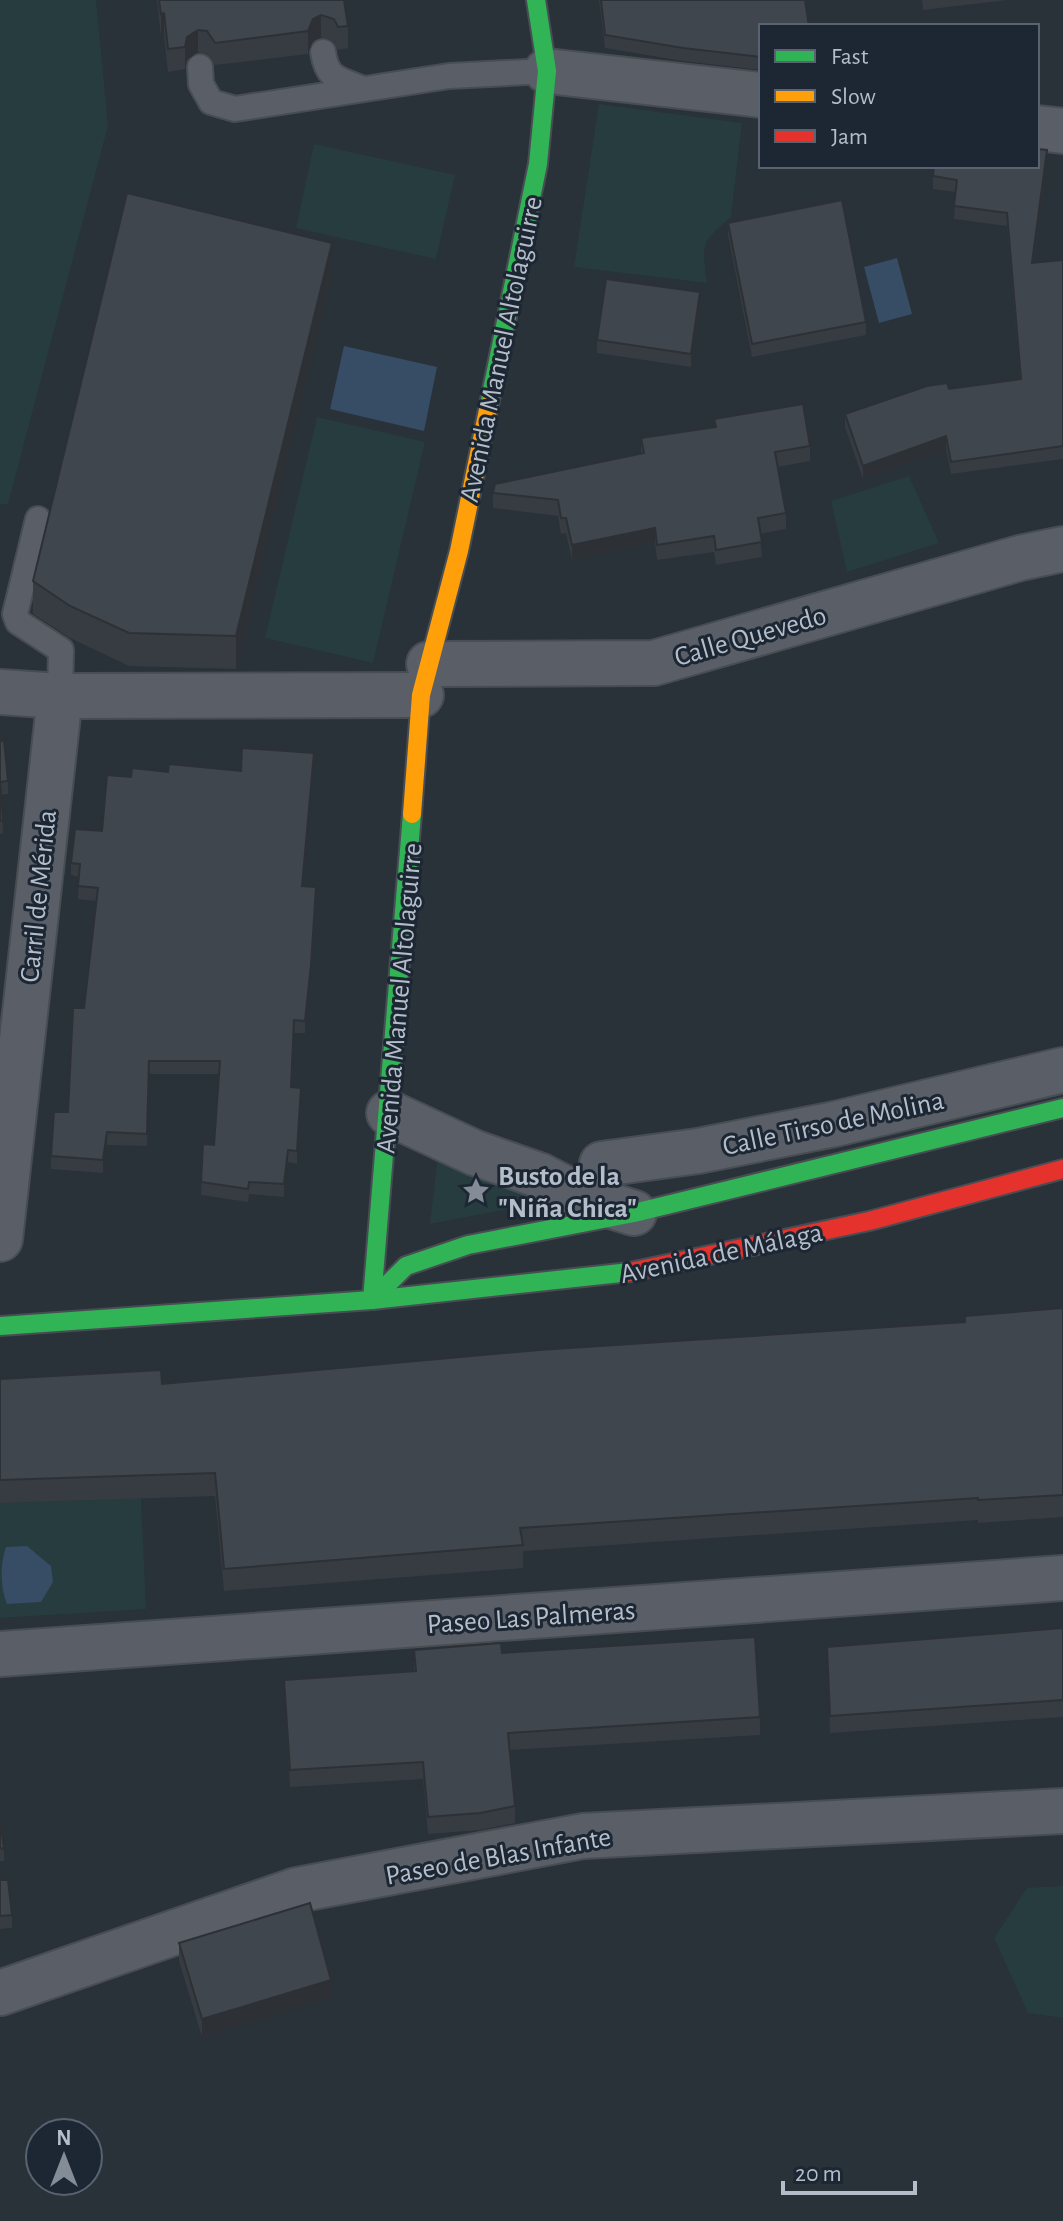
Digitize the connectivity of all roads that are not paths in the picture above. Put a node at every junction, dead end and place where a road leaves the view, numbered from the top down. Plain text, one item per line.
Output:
1 (536, 0) edge
2 (323, 52) edge
3 (200, 67) edge
4 (547, 71) junction
5 (363, 89) junction
6 (759, 95) edge
7 (1039, 128) edge
8 (1063, 131) edge
9 (38, 519) dead end
10 (1063, 549) edge
11 (425, 679) junction
12 (0, 692) edge
13 (60, 696) junction
14 (1063, 1070) edge
15 (1063, 1108) edge
16 (389, 1113) junction
17 (602, 1164) dead end
18 (1063, 1169) edge
19 (634, 1213) junction
20 (0, 1239) edge
21 (372, 1300) junction
22 (0, 1326) edge
23 (1063, 1578) edge
24 (0, 1654) edge
25 (1063, 1811) edge
26 (0, 1993) edge

1 - 4 main road, Avenida Manuel Altolaguirre
2 - 5 lane
3 - 5 lane
4 - 5 lane
4 - 6 street
4 - 11 main road, Avenida Manuel Altolaguirre
7 - 8 street
9 - 13 lane
10 - 11 street, Calle Quevedo
11 - 13 street
11 - 16 main road, Avenida Manuel Altolaguirre
12 - 13 street
13 - 20 street, Carril de Mérida
14 - 17 street, Calle Tirso de Molina
15 - 19 main road, Avenida de Málaga
16 - 19 street, Avenida de Málaga
16 - 21 main road, Avenida Manuel Altolaguirre
18 - 21 main road, Avenida de Málaga
19 - 21 main road, Avenida de Málaga
21 - 22 main road, Avenida de Málaga
23 - 24 street, Paseo Las Palmeras
25 - 26 street, Paseo de Blas Infante

